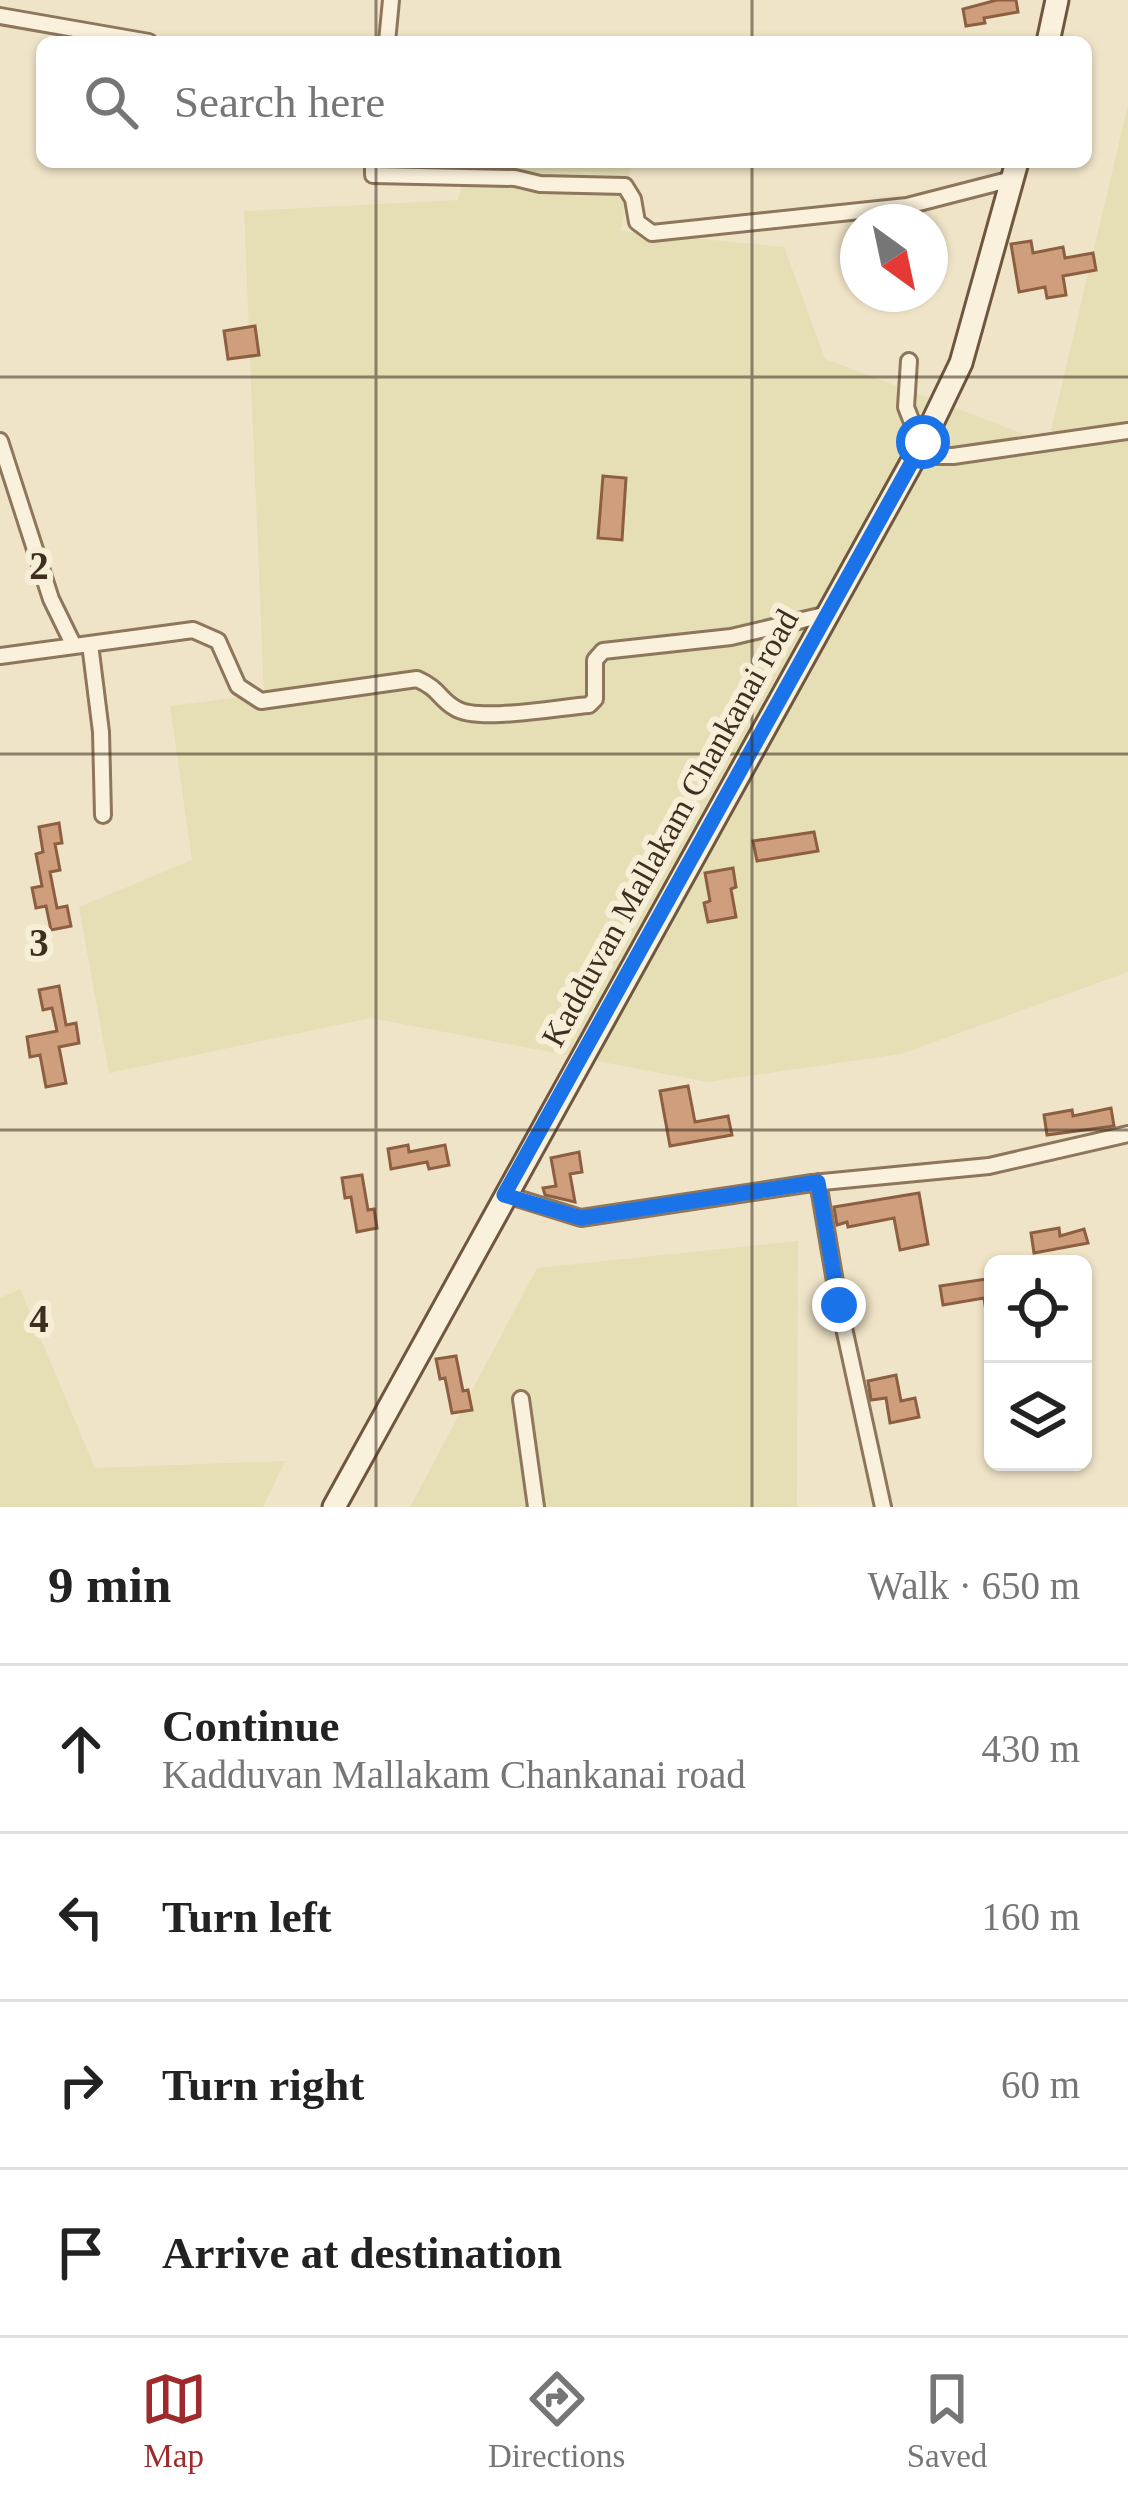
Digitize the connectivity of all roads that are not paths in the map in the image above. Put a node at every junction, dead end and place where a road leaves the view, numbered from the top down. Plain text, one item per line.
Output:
1 (391, 0) edge
2 (1057, 0) edge
3 (0, 16) edge
4 (115, 36) edge
5 (388, 36) edge
6 (1049, 36) edge
7 (374, 168) edge
8 (1015, 170) edge
9 (909, 361) dead end
10 (1128, 431) edge
11 (926, 436) junction
12 (0, 441) edge
13 (828, 614) junction
14 (82, 645) junction
15 (0, 656) edge
16 (103, 815) dead end
17 (1128, 1134) edge
18 (818, 1182) junction
19 (504, 1195) junction
20 (521, 1399) dead end
21 (334, 1507) edge
22 (536, 1507) edge
23 (883, 1507) edge

1 - 5 street
2 - 6 main road
3 - 4 street
7 - 8 street
8 - 11 main road, Kadduvan Mallakam Chankanai road
9 - 11 street
10 - 11 street
11 - 13 main road, Kadduvan Mallakam Chankanai road
12 - 14 street
13 - 14 street
13 - 19 main road, Kadduvan Mallakam Chankanai road
14 - 15 street
14 - 16 street
17 - 18 street
18 - 19 street
18 - 23 street
19 - 21 main road, Kadduvan Mallakam Chankanai road
20 - 22 street

